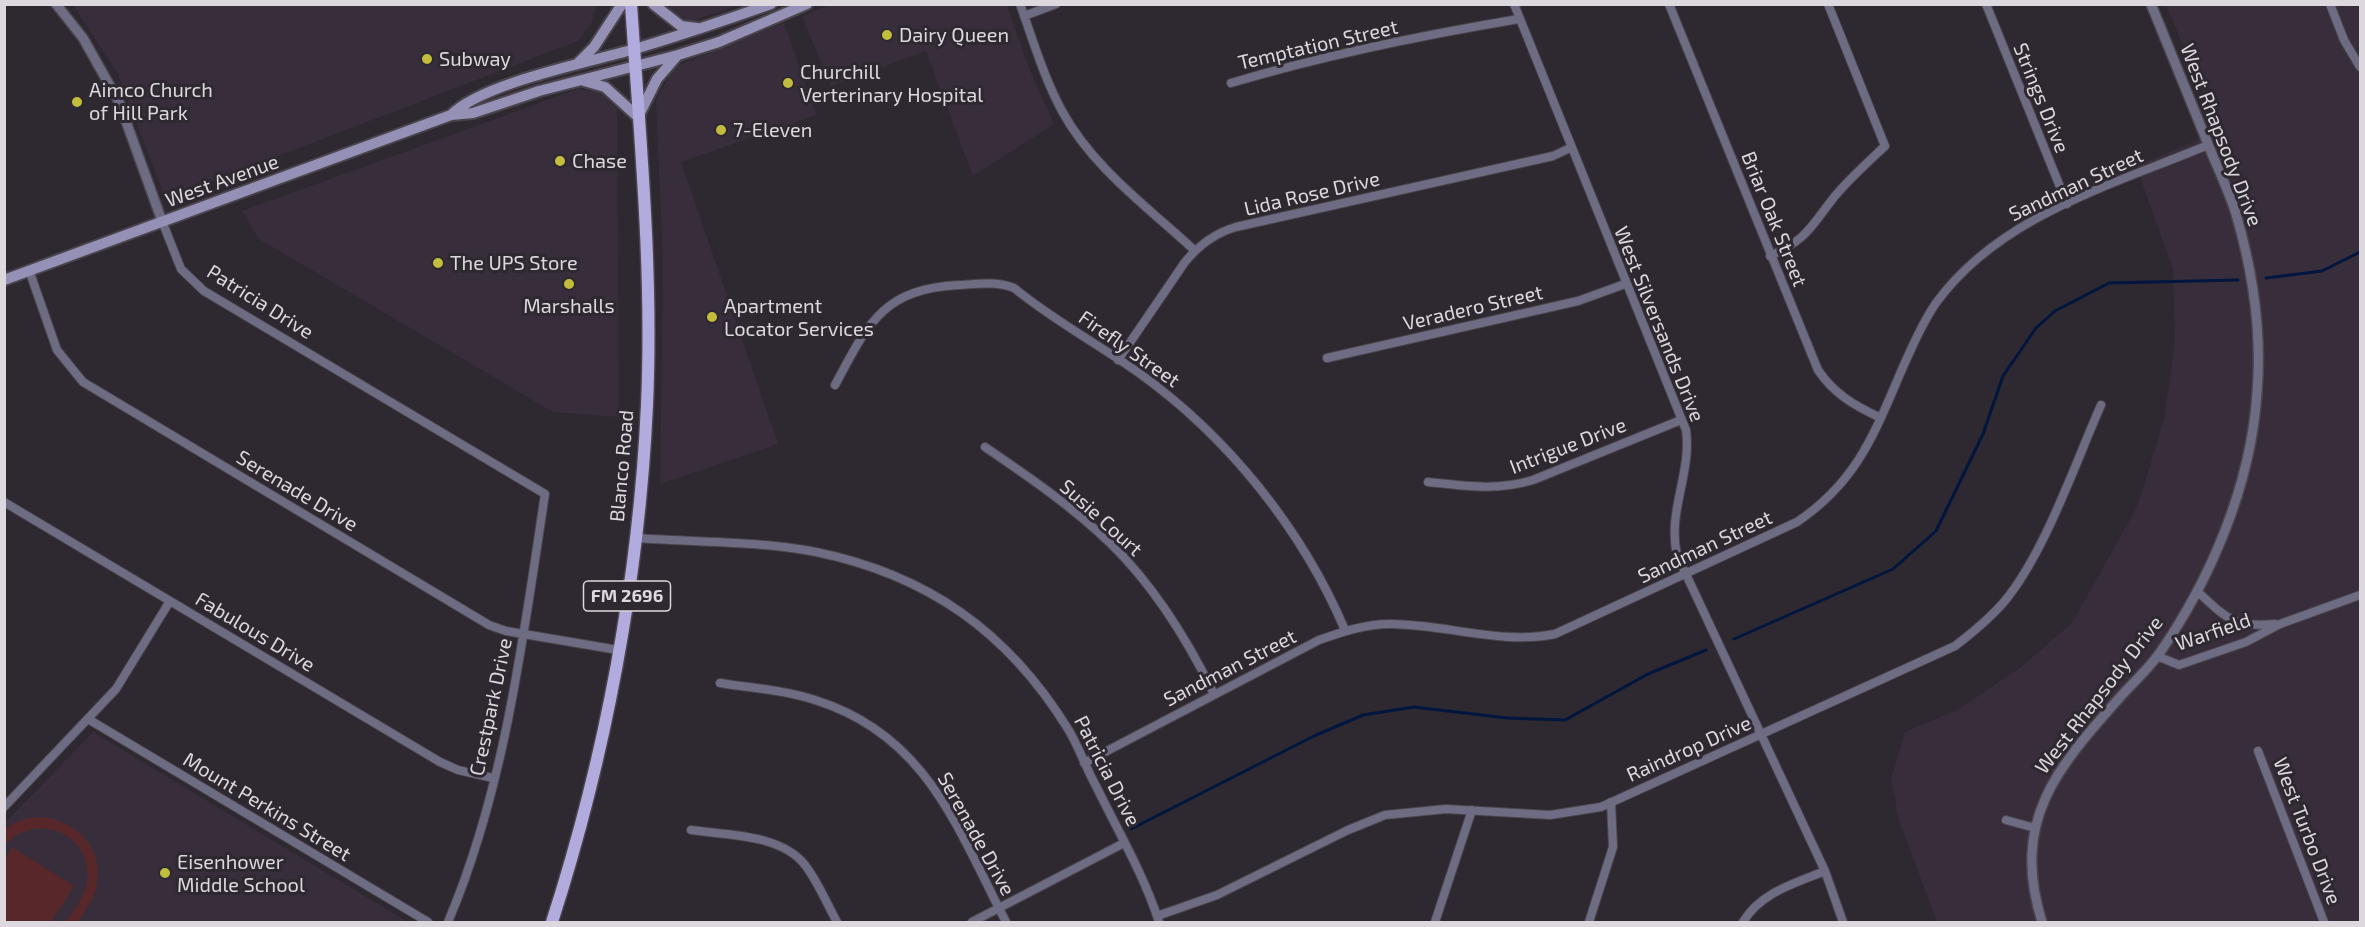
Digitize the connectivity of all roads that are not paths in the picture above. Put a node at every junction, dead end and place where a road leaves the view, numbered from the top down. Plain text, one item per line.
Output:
1 (56, 4) edge
2 (622, 4) edge
3 (631, 4) edge
4 (652, 4) edge
5 (771, 4) edge
6 (807, 4) edge
7 (1020, 4) edge
8 (1056, 4) edge
9 (1514, 4) edge
10 (1669, 4) edge
11 (1827, 4) edge
12 (1986, 4) edge
13 (2151, 4) edge
14 (2330, 4) edge
15 (1024, 16) junction
16 (1519, 19) junction
17 (703, 28) junction
18 (634, 49) junction
19 (678, 55) junction
20 (577, 64) junction
21 (634, 66) junction
22 (2361, 67) edge
23 (578, 81) junction
24 (1231, 83) dead end
25 (451, 115) junction
26 (638, 117) junction
27 (2208, 145) junction
28 (1570, 148) junction
29 (2067, 204) junction
30 (162, 221) junction
31 (1194, 250) junction
32 (1770, 256) junction
33 (29, 270) junction
34 (4, 280) edge
35 (1625, 284) junction
36 (1327, 358) dead end
37 (1118, 360) junction
38 (835, 385) dead end
39 (2101, 405) dead end
40 (1881, 418) junction
41 (1681, 420) junction
42 (985, 447) dead end
43 (1428, 482) dead end
44 (545, 494) joint
45 (4, 502) edge
46 (634, 538) junction
47 (1686, 575) junction
48 (2197, 591) junction
49 (2361, 595) edge
50 (170, 601) junction
51 (2280, 624) junction
52 (1345, 630) junction
53 (524, 634) junction
54 (618, 650) junction
55 (2157, 656) junction
56 (720, 683) dead end
57 (1214, 694) junction
58 (88, 719) junction
59 (1761, 735) junction
60 (2258, 751) dead end
61 (1084, 763) junction
62 (493, 778) junction
63 (1611, 802) junction
64 (4, 807) edge
65 (1472, 810) junction
66 (2006, 820) dead end
67 (2035, 828) junction
68 (691, 830) dead end
69 (1124, 843) junction
70 (1825, 871) junction
71 (999, 909) junction
72 (1158, 919) edge
73 (429, 922) edge
74 (448, 922) edge
75 (552, 922) edge
76 (837, 922) edge
77 (972, 922) edge
78 (1006, 922) edge
79 (1436, 922) edge
80 (1589, 922) edge
81 (1743, 922) edge
82 (1843, 922) edge
83 (2043, 922) edge
84 (2324, 922) edge

1 - 30 street, Patricia Drive
2 - 20 main road
3 - 18 main road, Blanco Road / FM 2696
4 - 17 main road
5 - 17 main road, West Avenue
6 - 19 main road, West Avenue
7 - 15 street
8 - 15 street
9 - 16 street, West Silversands Drive
10 - 32 street, Briar Oak Street
11 - 32 street
12 - 29 street, Strings Drive
13 - 27 street, West Rhapsody Drive
14 - 22 street
15 - 31 street
16 - 24 street, Temptation Street
16 - 28 street, West Silversands Drive
17 - 18 main road, West Avenue
18 - 20 main road, West Avenue
18 - 21 main road, Blanco Road / FM 2696
19 - 21 main road, West Avenue
19 - 26 main road
20 - 25 main road, West Avenue
21 - 23 main road, West Avenue
21 - 26 main road, Blanco Road / FM 2696
23 - 25 main road, West Avenue
23 - 26 main road
25 - 30 main road, West Avenue
26 - 46 main road, Blanco Road / FM 2696
27 - 29 street, Sandman Street
27 - 48 street, West Rhapsody Drive
28 - 31 street, Lida Rose Drive
28 - 35 street, West Silversands Drive
29 - 40 street, Sandman Street
30 - 33 main road, West Avenue
30 - 44 street, Patricia Drive
31 - 37 street, Lida Rose Drive
32 - 40 street, Briar Oak Street
33 - 34 main road, West Avenue
33 - 53 street, Serenade Drive
35 - 36 street, Veradero Street
35 - 41 street, West Silversands Drive
37 - 38 street, Firefly Street
37 - 52 street, Firefly Street
39 - 59 street, Raindrop Drive
40 - 47 street, Sandman Street
41 - 43 street, Intrigue Drive
41 - 47 street, West Silversands Drive
42 - 57 street, Susie Court
44 - 53 street, Crestpark Drive
45 - 50 street, Fabulous Drive
46 - 54 main road, Blanco Road / FM 2696
46 - 61 street, Patricia Drive
47 - 52 street, Sandman Street
47 - 59 street, West Silversands Drive
48 - 51 street, Warfield
48 - 55 street, West Rhapsody Drive
49 - 51 street, Warfield
50 - 58 street
50 - 62 street, Fabulous Drive
51 - 55 street, Warfield
52 - 57 street, Sandman Street
53 - 54 street, Serenade Drive
53 - 62 street, Crestpark Drive
54 - 75 main road, Blanco Road / FM 2696
55 - 67 street, West Rhapsody Drive
56 - 71 street, Serenade Drive
57 - 61 street, Sandman Street
58 - 64 street
58 - 73 street, Mount Perkins Street
59 - 63 street, Raindrop Drive
59 - 70 street, West Silversands Drive
60 - 84 street, West Turbo Drive
61 - 69 street, Patricia Drive
62 - 74 street, Crestpark Drive
63 - 65 street, Raindrop Drive
63 - 80 street
65 - 72 street, Raindrop Drive
65 - 79 street
66 - 67 street
67 - 83 street, West Rhapsody Drive
68 - 76 street
69 - 71 street
69 - 72 street, Patricia Drive
70 - 81 street
70 - 82 street, West Silversands Drive
71 - 77 street
71 - 78 street, Serenade Drive

